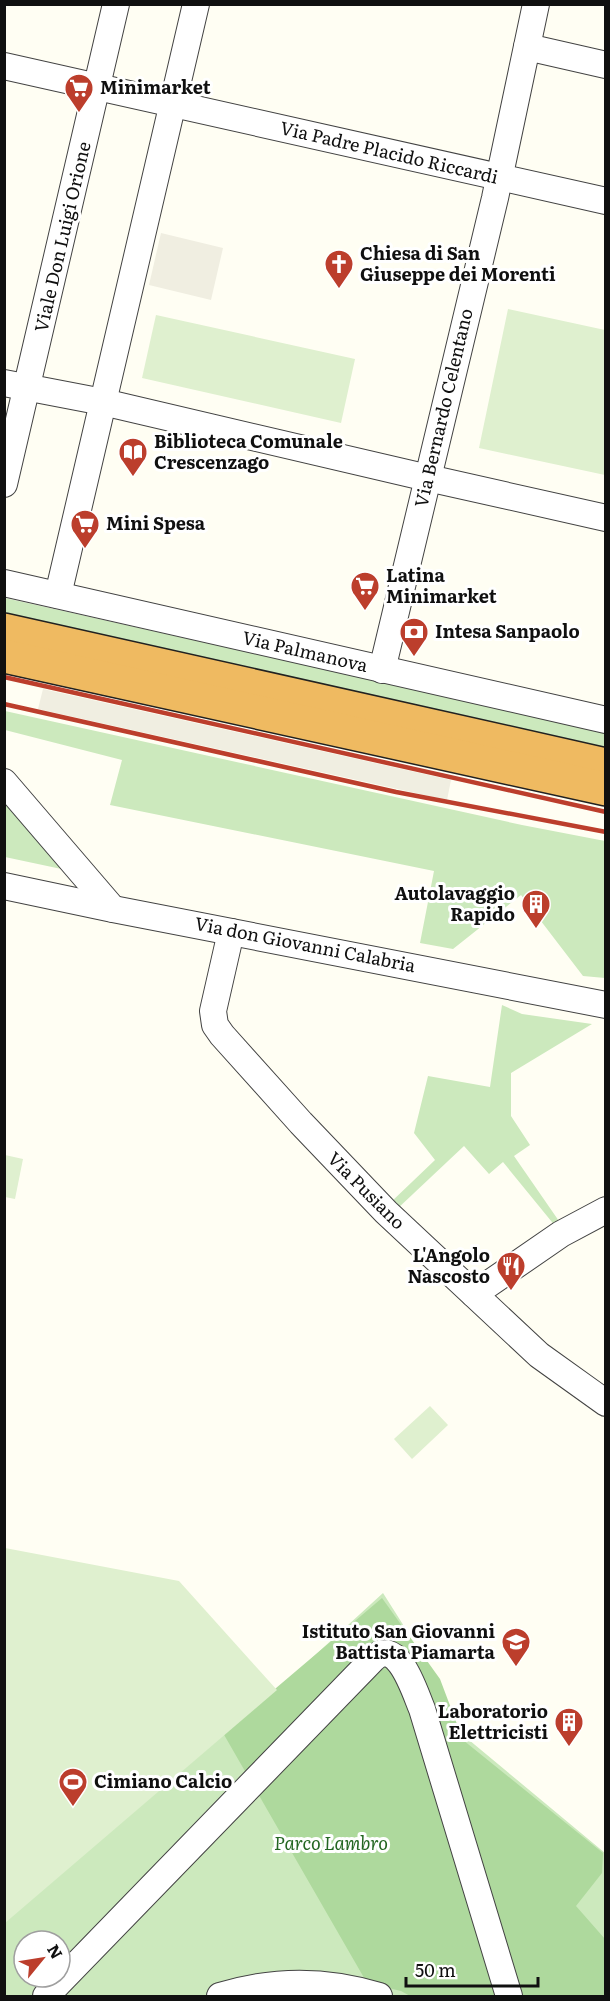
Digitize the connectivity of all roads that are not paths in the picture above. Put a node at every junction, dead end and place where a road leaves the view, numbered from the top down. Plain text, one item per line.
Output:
1 (116, 4) edge
2 (196, 4) edge
3 (536, 4) edge
4 (526, 47) junction
5 (606, 65) edge
6 (4, 66) edge
7 (97, 87) junction
8 (172, 104) junction
9 (500, 178) junction
10 (606, 201) edge
11 (16, 385) edge
12 (104, 402) junction
13 (428, 478) junction
14 (4, 484) edge
15 (606, 518) edge
16 (4, 583) edge
17 (58, 595) junction
18 (4, 630) edge
19 (4, 656) edge
20 (382, 670) junction
21 (606, 720) edge
22 (606, 765) edge
23 (4, 782) edge
24 (606, 789) edge
25 (4, 885) edge
26 (113, 909) junction
27 (231, 932) junction
28 (606, 1005) edge
29 (606, 1210) edge
30 (474, 1294) junction
31 (606, 1403) edge
32 (46, 1996) edge
33 (220, 1996) edge
34 (379, 1996) edge
35 (509, 1996) edge

1 - 7 street, Viale Don Luigi Orione
2 - 8 street
3 - 4 street, Via Bernardo Celentano
4 - 5 street
4 - 9 street, Via Bernardo Celentano
6 - 7 street
7 - 8 street
7 - 11 street, Viale Don Luigi Orione
8 - 9 street, Via Padre Placido Riccardi
8 - 12 street
9 - 10 street, Via Padre Placido Riccardi
9 - 13 street, Via Bernardo Celentano
11 - 12 street
11 - 14 street, Viale Don Luigi Orione
12 - 13 street
12 - 17 street
13 - 15 street
13 - 20 street, Via Bernardo Celentano
16 - 17 street, Via Palmanova
17 - 20 street, Via Palmanova
18 - 22 highway
19 - 24 highway
20 - 21 street, Via Palmanova
23 - 26 street
25 - 26 street, Via don Giovanni Calabria
26 - 27 street, Via don Giovanni Calabria
27 - 28 street, Via don Giovanni Calabria
27 - 30 street, Via Pusiano
29 - 30 street
30 - 31 street, Via Pusiano
32 - 35 street
33 - 34 street

